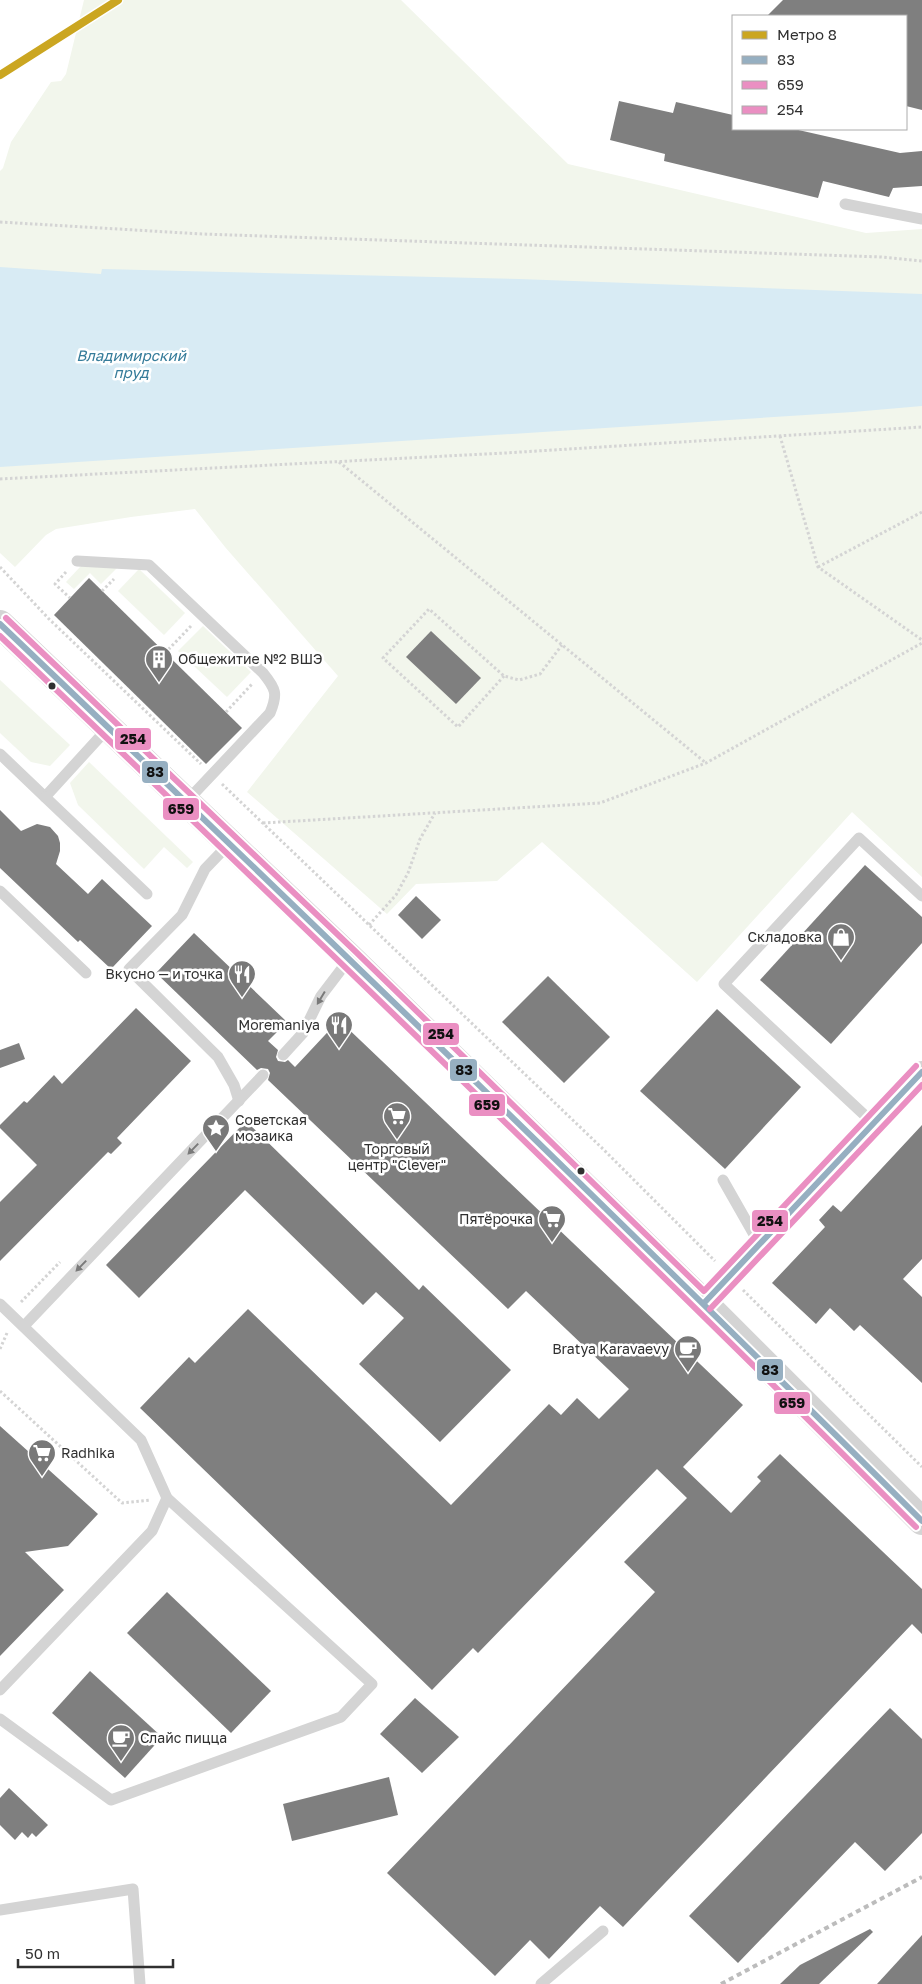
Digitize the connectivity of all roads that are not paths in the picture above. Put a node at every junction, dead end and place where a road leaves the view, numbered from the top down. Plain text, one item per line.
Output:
1 (844, 204) dead end
2 (922, 218) edge
3 (77, 561) road end
4 (0, 624) edge
5 (108, 728) junction
6 (0, 754) edge
7 (45, 796) junction
8 (186, 802) junction
9 (229, 844) junction
10 (0, 891) edge
11 (147, 894) dead end
12 (922, 896) edge
13 (350, 958) junction
14 (86, 973) dead end
15 (283, 1055) dead end
16 (922, 1072) edge
17 (263, 1076) dead end
18 (239, 1101) junction
19 (873, 1123) junction
20 (723, 1180) dead end
21 (760, 1245) junction
22 (704, 1303) junction
23 (0, 1304) edge
24 (24, 1326) junction
25 (167, 1498) junction
26 (922, 1521) edge
27 (0, 1690) edge
28 (0, 1719) edge
29 (0, 1910) edge
30 (602, 1932) dead end
31 (140, 1984) edge
32 (541, 1984) edge

1 - 2 lane
3 - 8 lane
4 - 5 street
5 - 7 lane
5 - 8 street
6 - 7 lane
7 - 11 lane
8 - 9 street
9 - 13 street
9 - 18 lane
10 - 14 lane
12 - 19 lane
13 -> 15 lane
13 - 22 street
16 - 19 street
17 - 18 lane
18 -> 24 lane
19 - 21 street
20 - 21 lane
21 - 22 street
22 - 26 street
23 - 24 lane
24 - 25 lane
25 - 27 lane
25 - 28 lane
29 - 31 lane
30 - 32 lane

